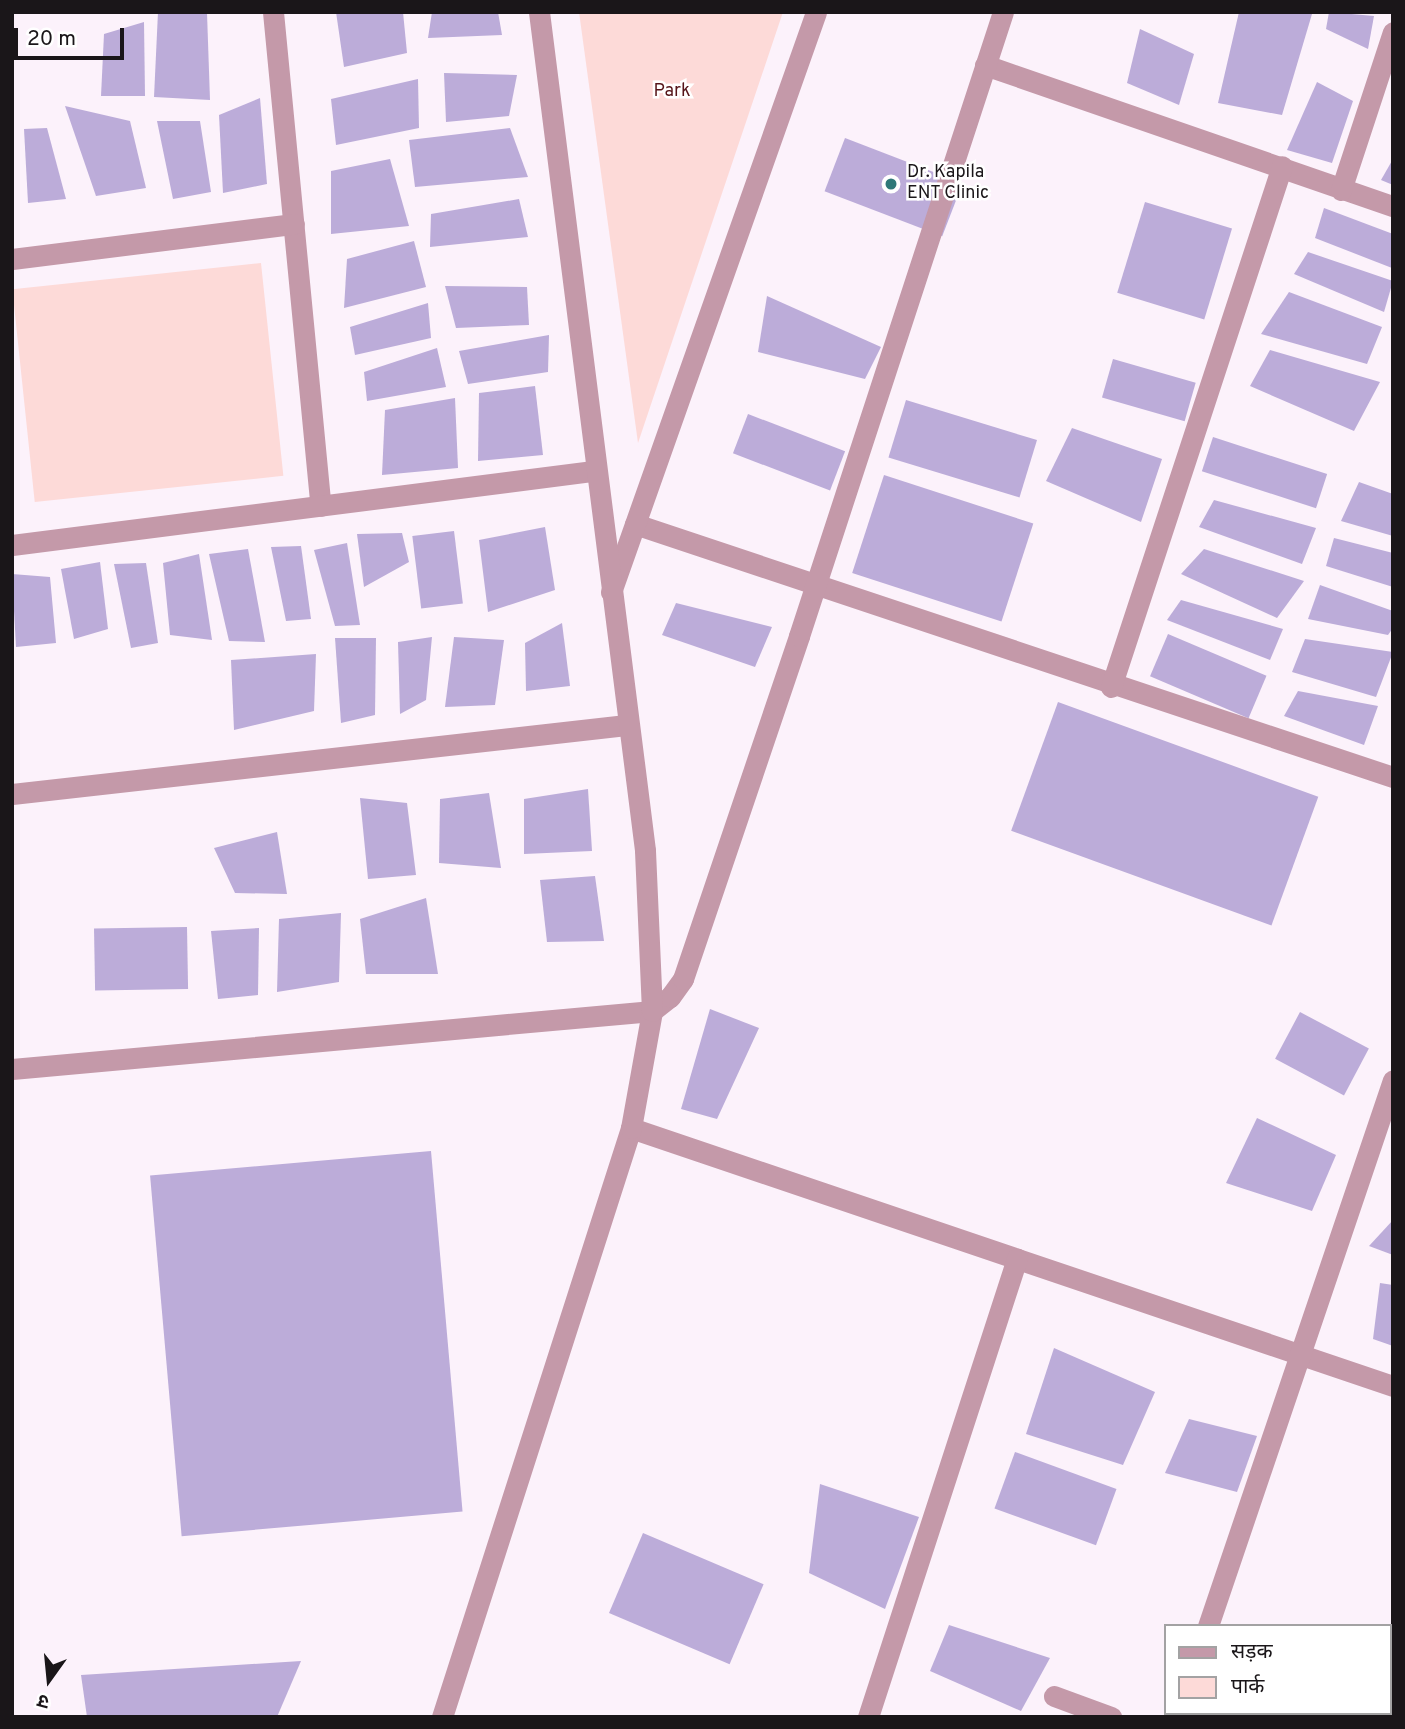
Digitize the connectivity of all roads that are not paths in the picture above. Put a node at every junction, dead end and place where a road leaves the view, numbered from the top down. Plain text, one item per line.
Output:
1 (273, 12) edge
2 (539, 12) edge
3 (816, 12) edge
4 (1003, 12) edge
5 (1393, 32) edge
6 (985, 65) junction
7 (1282, 166) junction
8 (1342, 190) junction
9 (1393, 206) edge
10 (294, 224) junction
11 (12, 259) edge
12 (593, 471) junction
13 (321, 506) junction
14 (635, 524) junction
15 (12, 545) edge
16 (817, 582) junction
17 (610, 597) junction
18 (1111, 687) junction
19 (626, 725) junction
20 (1391, 772) edge
21 (12, 794) edge
22 (652, 1011) junction
23 (12, 1069) edge
24 (1393, 1080) edge
25 (631, 1128) junction
26 (1017, 1259) junction
27 (1300, 1355) junction
28 (1393, 1387) edge
29 (1209, 1624) edge
30 (1054, 1696) dead end
31 (442, 1717) edge
32 (868, 1717) edge
33 (1111, 1717) edge

1 - 10 street
2 - 12 street
3 - 14 street
4 - 6 street
5 - 8 street
6 - 7 street
6 - 16 street
7 - 8 street
7 - 18 street
8 - 9 street
10 - 11 street
10 - 13 street
12 - 13 street
12 - 17 street
13 - 15 street
14 - 16 street
14 - 17 street
16 - 18 street
16 - 22 street
17 - 19 street
18 - 20 street
19 - 21 street
19 - 22 street
22 - 23 street
22 - 25 street
24 - 27 street
25 - 26 street
25 - 31 street
26 - 27 street
26 - 32 street
27 - 28 street
27 - 29 street
30 - 33 street

